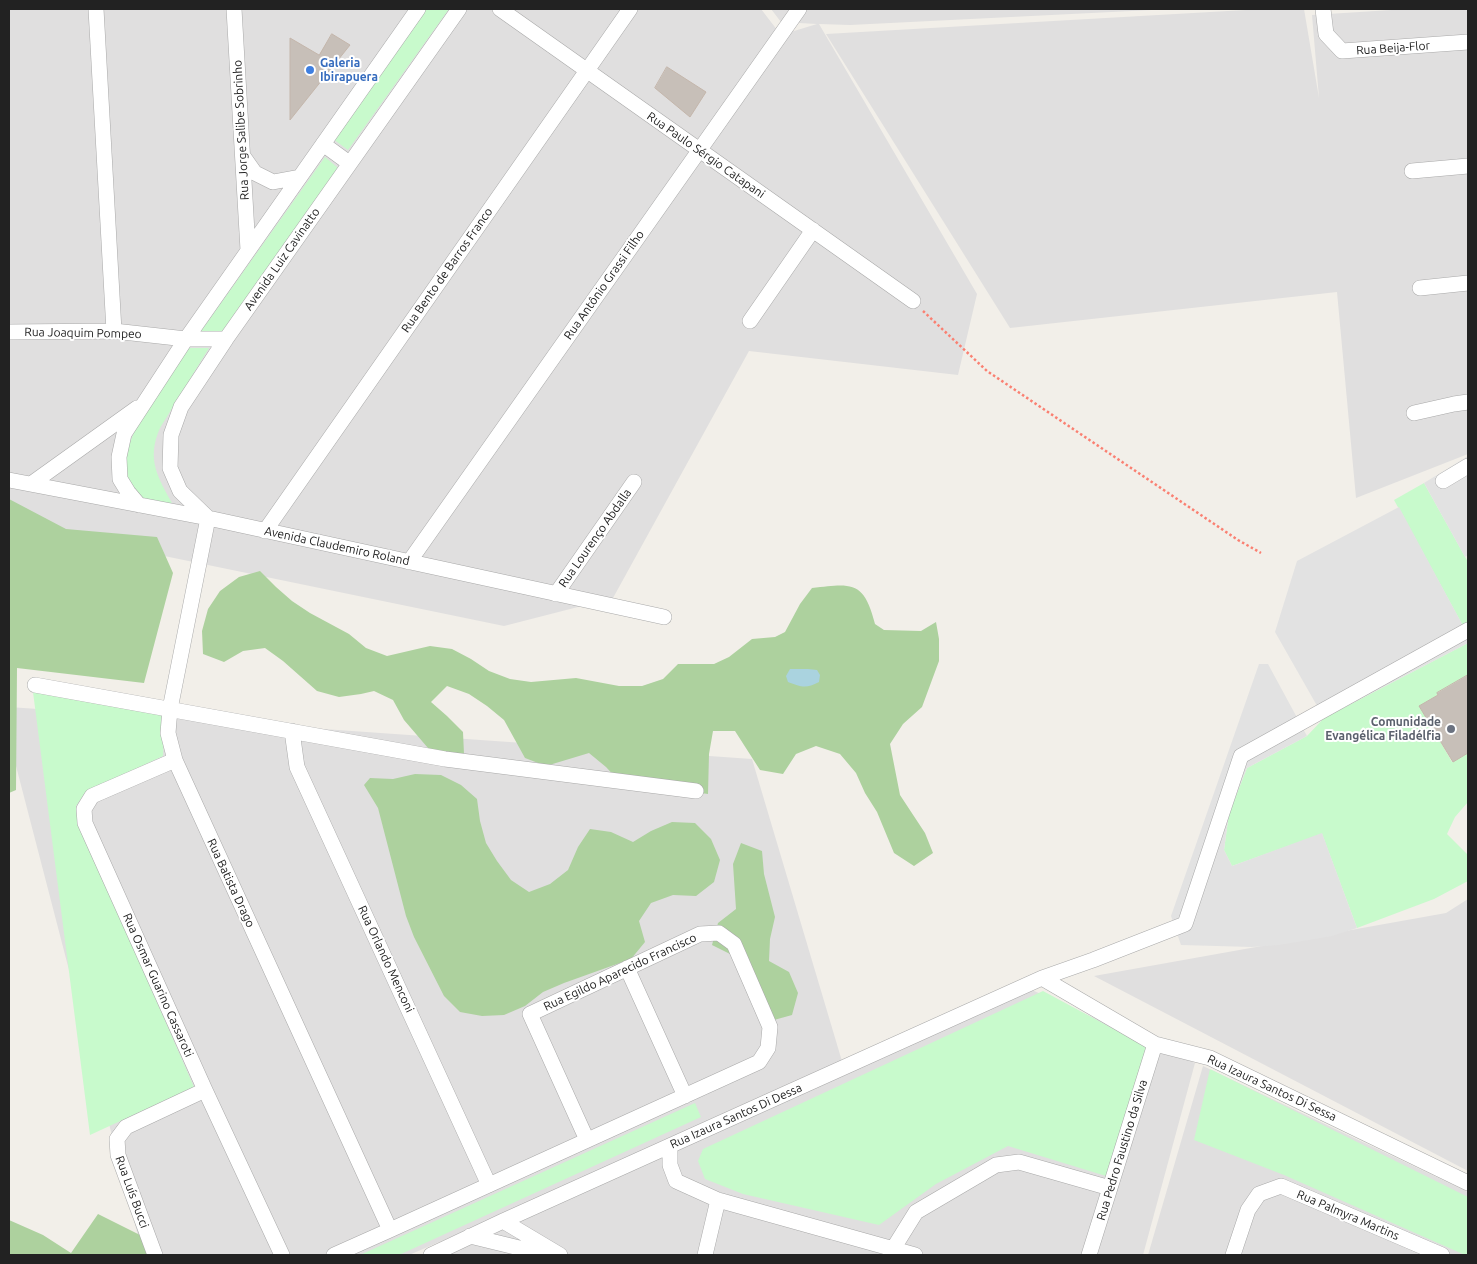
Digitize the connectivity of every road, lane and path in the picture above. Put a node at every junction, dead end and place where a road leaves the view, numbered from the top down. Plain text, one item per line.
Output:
1 (96, 9) edge
2 (234, 9) edge
3 (418, 9) edge
4 (459, 9) edge
5 (500, 9) edge
6 (630, 9) edge
7 (799, 9) edge
8 (1324, 9) edge
9 (1468, 42) edge
10 (587, 70) junction
11 (323, 144) junction
12 (699, 150) junction
13 (243, 156) junction
14 (350, 163) junction
15 (1468, 166) edge
16 (1412, 171) dead end
17 (300, 177) junction
18 (813, 230) junction
19 (248, 250) junction
20 (1468, 283) edge
21 (1420, 288) dead end
22 (913, 301) joint
23 (750, 321) dead end
24 (114, 331) junction
25 (9, 332) edge
26 (186, 339) junction
27 (226, 339) junction
28 (144, 403) junction
29 (1461, 403) edge
30 (1414, 413) dead end
31 (1468, 466) edge
32 (9, 480) edge
33 (1443, 481) dead end
34 (634, 482) dead end
35 (31, 484) junction
36 (139, 505) junction
37 (208, 518) junction
38 (265, 531) junction
39 (1261, 553) dead end
40 (409, 562) junction
41 (556, 594) junction
42 (664, 617) dead end
43 (1468, 630) edge
44 (35, 685) dead end
45 (170, 709) junction
46 (292, 731) junction
47 (175, 760) junction
48 (696, 792) dead end
49 (627, 968) junction
50 (1042, 978) junction
51 (1155, 1044) junction
52 (205, 1090) junction
53 (684, 1096) junction
54 (587, 1140) junction
55 (670, 1146) junction
56 (1468, 1183) edge
57 (489, 1185) junction
58 (1110, 1188) junction
59 (718, 1200) junction
60 (503, 1221) junction
61 (390, 1230) junction
62 (470, 1236) junction
63 (893, 1249) junction
64 (155, 1255) edge
65 (282, 1255) edge
66 (334, 1255) edge
67 (431, 1255) edge
68 (548, 1255) edge
69 (560, 1255) edge
70 (704, 1255) edge
71 (915, 1255) edge
72 (1089, 1255) edge
73 (1233, 1255) edge
74 (1442, 1255) edge

1 - 24 street
2 - 13 street, Rua Jorge Salibe Sobrinho
3 - 11 street
4 - 14 street, Avenida Luiz Cavinatto
5 - 10 street, Rua Paulo Sérgio Catapani
6 - 10 street, Rua Bento de Barros Franco
7 - 12 street, Rua Antônio Grassi Filho
8 - 9 street, Rua Beija-Flor
10 - 12 street, Rua Paulo Sérgio Catapani
10 - 38 street, Rua Bento de Barros Franco
11 - 14 street
11 - 17 street
12 - 18 street, Rua Paulo Sérgio Catapani
12 - 40 street, Rua Antônio Grassi Filho
13 - 17 street
13 - 19 street, Rua Jorge Salibe Sobrinho
14 - 27 street, Avenida Luiz Cavinatto
15 - 16 street
17 - 19 street
18 - 22 street, Rua Paulo Sérgio Catapani
18 - 23 street
19 - 26 street
20 - 21 street
22 - 39 path
24 - 25 street, Rua Joaquim Pompeo
24 - 26 street, Rua Joaquim Pompeo
26 - 27 street, Rua Joaquim Pompeo
26 - 28 street
27 - 37 street, Avenida Luiz Cavinatto
28 - 35 street
28 - 36 street
29 - 30 street
31 - 33 street
32 - 35 street, Avenida Claudemiro Roland
34 - 41 street, Rua Lourenço Abdalla
35 - 36 street, Avenida Claudemiro Roland
36 - 37 street, Avenida Claudemiro Roland
37 - 38 street, Avenida Claudemiro Roland
37 - 45 street, Rua Batista Drago
38 - 40 street, Avenida Claudemiro Roland
40 - 41 street, Avenida Claudemiro Roland
41 - 42 street, Avenida Claudemiro Roland
43 - 50 street
44 - 45 street
45 - 46 street
45 - 47 street, Rua Batista Drago
46 - 48 street
46 - 57 street, Rua Orlando Menconi
47 - 52 street, Rua Osmar Guarino Cassaroti
47 - 61 street, Rua Batista Drago
49 - 53 street
49 - 53 street, Rua Egildo Aparecido Francisco
49 - 54 street, Rua Egildo Aparecido Francisco
50 - 51 street, Rua Izaura Santos Di Sessa
50 - 55 street, Rua Izaura Santos Di Dessa
51 - 56 street, Rua Izaura Santos Di Sessa
51 - 58 street, Rua Pedro Faustino da Silva
52 - 64 street, Rua Luís Bucci
52 - 65 street, Rua Osmar Guarino Cassaroti
53 - 54 street
54 - 57 street
55 - 59 street
55 - 60 street, Rua Izaura Santos Di Dessa
57 - 61 street
58 - 63 street
58 - 72 street, Rua Pedro Faustino da Silva
59 - 63 street
59 - 70 street
60 - 62 street, Rua Izaura Santos Di Dessa
60 - 69 street
61 - 66 street
62 - 67 street, Rua Izaura Santos Di Dessa
62 - 68 street
63 - 71 street
73 - 74 street, Rua Palmyra Martins

